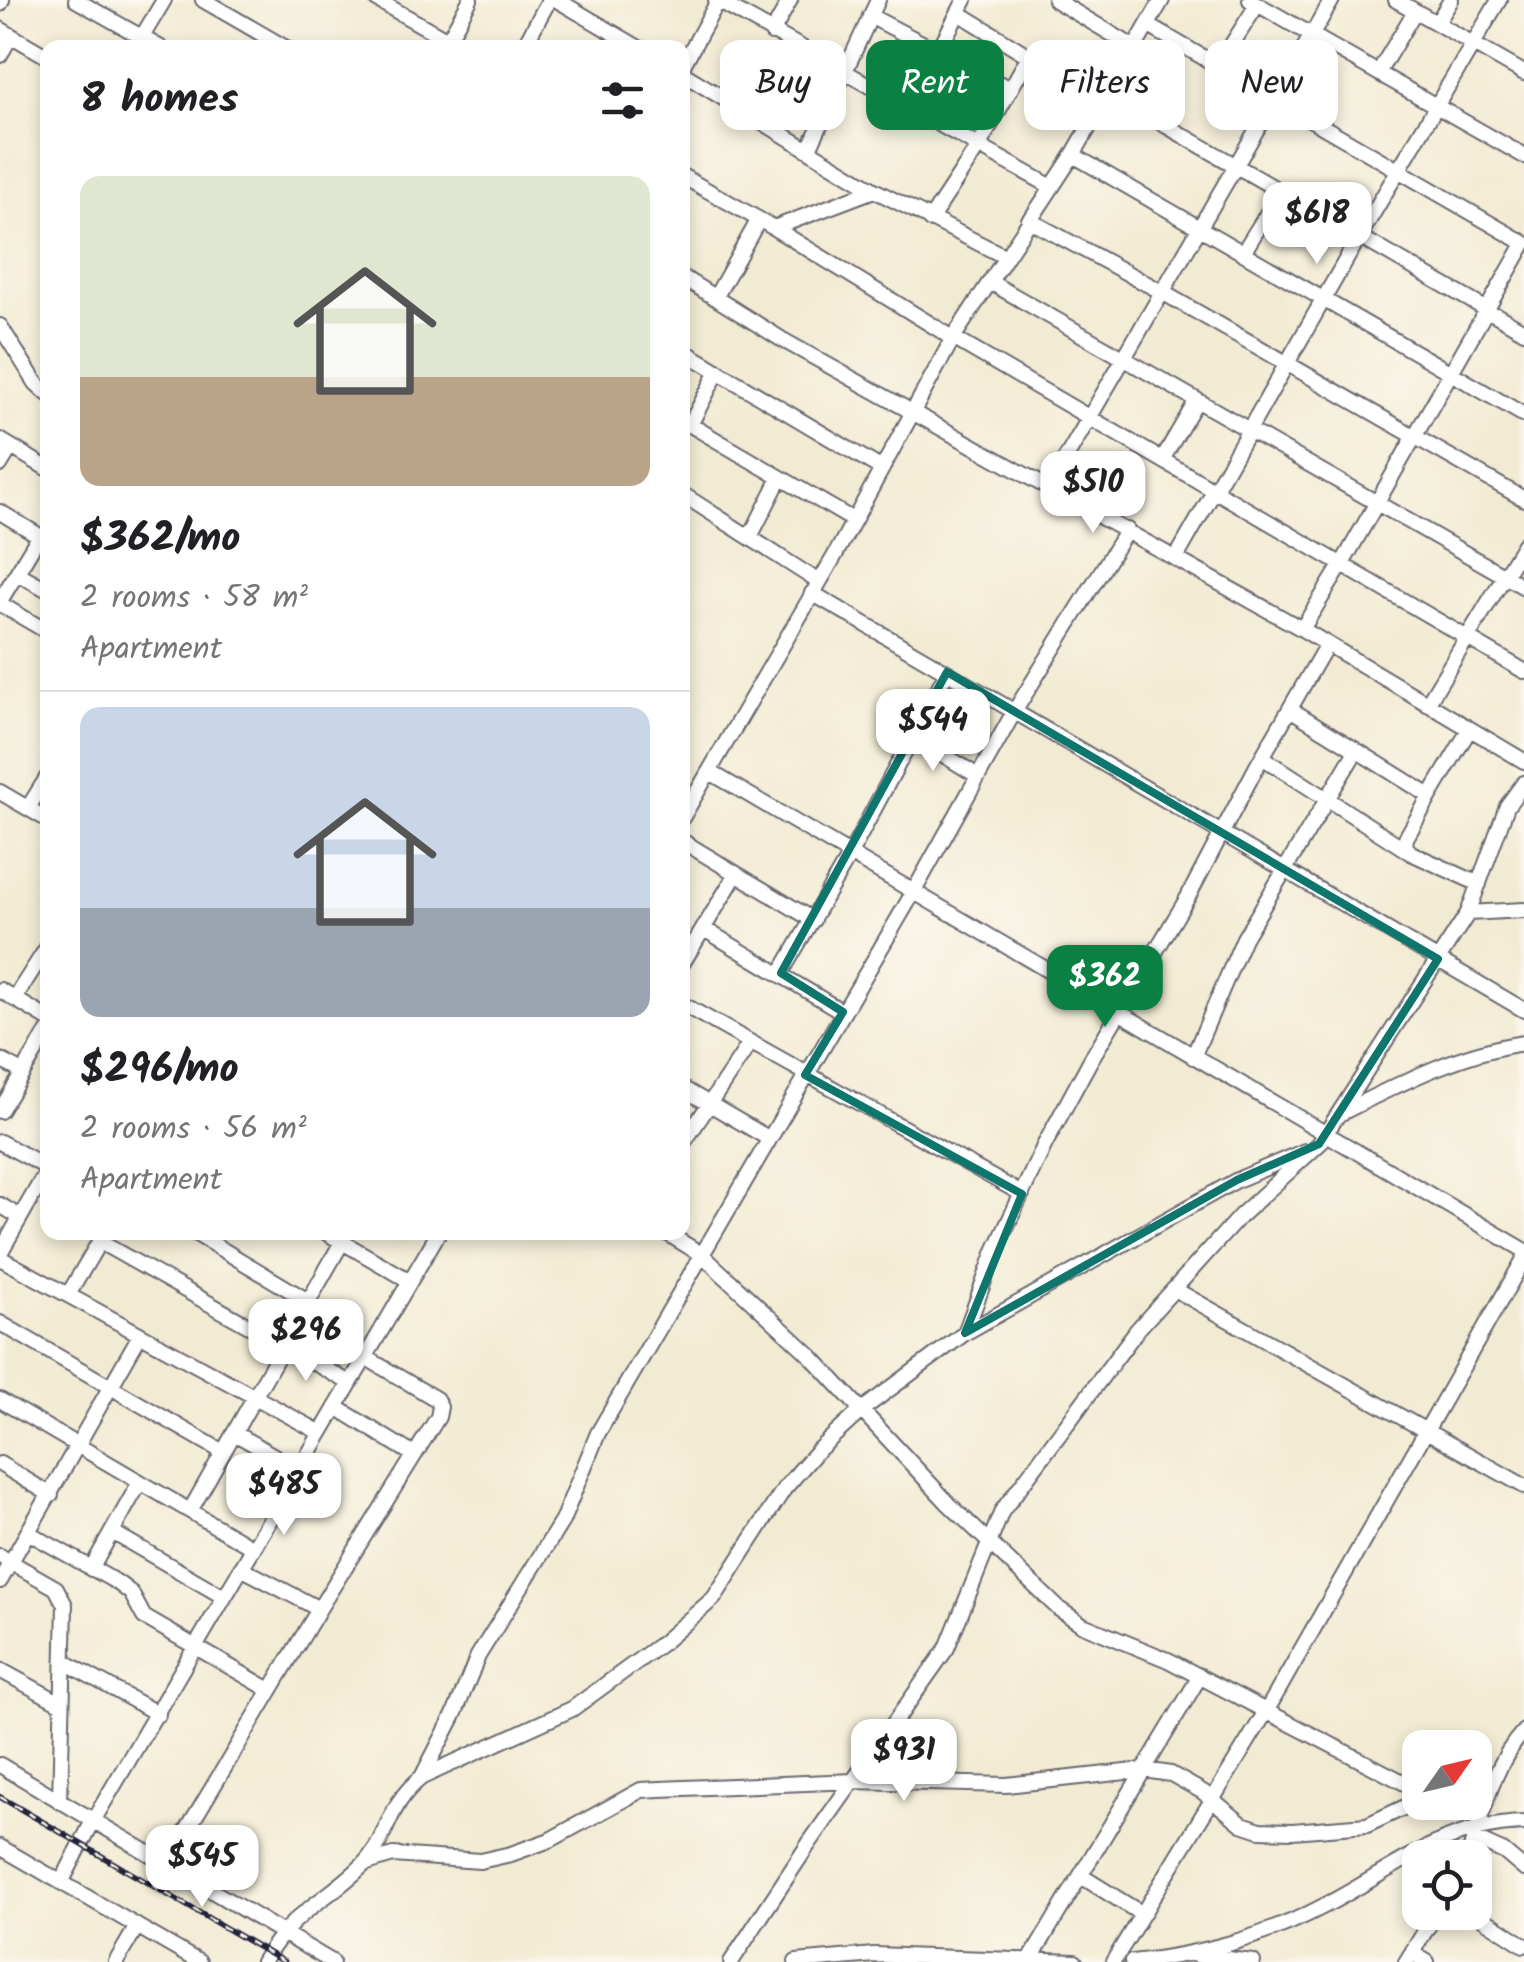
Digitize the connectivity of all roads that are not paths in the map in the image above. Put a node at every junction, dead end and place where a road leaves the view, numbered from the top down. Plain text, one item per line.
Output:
1 (76, 0) edge
2 (164, 0) edge
3 (204, 0) edge
4 (377, 0) edge
5 (470, 0) edge
6 (549, 0) edge
7 (557, 0) edge
8 (717, 0) edge
9 (790, 0) edge
10 (878, 0) edge
11 (1162, 0) edge
12 (1332, 0) edge
13 (1396, 0) edge
14 (1451, 0) edge
15 (1499, 0) edge
16 (1060, 2) edge
17 (1254, 2) edge
18 (962, 6) edge
19 (1415, 11) junction
20 (870, 16) junction
21 (1437, 24) junction
22 (1148, 26) junction
23 (6, 33) edge
24 (772, 33) junction
25 (1311, 36) junction
26 (142, 37) junction
27 (147, 40) edge
28 (272, 40) edge
29 (448, 40) edge
30 (456, 40) edge
31 (527, 40) edge
32 (625, 40) edge
33 (785, 40) edge
34 (917, 40) edge
35 (944, 40) edge
36 (1122, 40) edge
37 (1140, 40) edge
38 (1233, 40) edge
39 (1309, 40) edge
40 (1472, 44) junction
41 (40, 52) edge
42 (1024, 53) edge
43 (690, 54) edge
44 (0, 55) edge
45 (1205, 59) edge
46 (1024, 64) edge
47 (846, 70) edge
48 (1378, 73) junction
49 (1524, 74) edge
50 (690, 75) edge
51 (1004, 87) edge
52 (1010, 90) junction
53 (1435, 106) junction
54 (818, 130) edge
55 (947, 130) edge
56 (1088, 130) edge
57 (1174, 130) edge
58 (1256, 130) edge
59 (1326, 130) edge
60 (978, 147) junction
61 (809, 149) junction
62 (1073, 155) junction
63 (1524, 156) edge
64 (1235, 165) junction
65 (1398, 171) junction
66 (690, 181) edge
67 (1052, 187) junction
68 (874, 190) junction
69 (1280, 193) junction
70 (930, 220) junction
71 (1030, 220) junction
72 (758, 221) junction
73 (1200, 226) junction
74 (774, 228) junction
75 (1359, 237) junction
76 (1524, 244) edge
77 (1244, 251) junction
78 (1006, 257) junction
79 (690, 282) edge
80 (990, 282) junction
81 (1162, 292) junction
82 (715, 298) junction
83 (1325, 300) junction
84 (1487, 310) junction
85 (0, 326) edge
86 (1524, 331) edge
87 (952, 338) junction
88 (690, 355) edge
89 (1124, 357) junction
90 (1287, 364) junction
91 (718, 371) junction
92 (1452, 372) junction
93 (40, 387) edge
94 (1197, 400) junction
95 (914, 412) junction
96 (1524, 414) edge
97 (690, 416) edge
98 (1090, 419) junction
99 (690, 424) edge
100 (1248, 430) junction
101 (1414, 435) junction
102 (5, 443) edge
103 (1162, 460) junction
104 (40, 463) edge
105 (0, 465) edge
106 (882, 469) junction
107 (780, 478) junction
108 (1049, 487) junction
109 (1214, 492) junction
110 (690, 499) edge
111 (1524, 499) edge
112 (1377, 502) junction
113 (0, 512) edge
114 (853, 520) junction
115 (1127, 530) junction
116 (40, 537) edge
117 (750, 538) junction
118 (40, 543) edge
119 (1524, 544) edge
120 (1176, 558) junction
121 (1342, 564) junction
122 (17, 573) junction
123 (1506, 576) junction
124 (40, 586) edge
125 (1524, 587) edge
126 (816, 588) junction
127 (0, 602) edge
128 (40, 627) edge
129 (1302, 629) junction
130 (1469, 639) junction
131 (1327, 644) junction
132 (1524, 671) edge
133 (947, 672) junction
134 (1428, 704) junction
135 (1290, 709) junction
136 (1014, 712) junction
137 (1469, 730) junction
138 (911, 735) junction
139 (1356, 751) junction
140 (1262, 757) junction
141 (1524, 761) edge
142 (710, 772) junction
143 (978, 776) junction
144 (1524, 783) edge
145 (40, 789) edge
146 (0, 792) edge
147 (1430, 796) junction
148 (1325, 800) junction
149 (690, 805) edge
150 (28, 808) junction
151 (40, 815) edge
152 (1223, 834) junction
153 (690, 846) edge
154 (1411, 853) junction
155 (849, 856) junction
156 (1284, 870) junction
157 (735, 876) junction
158 (1480, 884) junction
159 (914, 893) junction
160 (1524, 910) edge
161 (1468, 913) junction
162 (813, 920) junction
163 (704, 929) junction
164 (690, 951) edge
165 (1438, 958) junction
166 (40, 960) edge
167 (781, 973) junction
168 (0, 990) edge
169 (14, 999) junction
170 (690, 1009) edge
171 (1524, 1010) edge
172 (843, 1012) junction
173 (1119, 1013) junction
174 (40, 1014) edge
175 (40, 1043) edge
176 (750, 1043) junction
177 (1524, 1043) edge
178 (1193, 1057) junction
179 (0, 1060) edge
180 (23, 1072) junction
181 (805, 1075) junction
182 (690, 1093) edge
183 (708, 1103) junction
184 (0, 1112) edge
185 (1337, 1114) junction
186 (690, 1132) edge
187 (768, 1138) junction
188 (1323, 1138) junction
189 (0, 1142) edge
190 (40, 1164) edge
191 (40, 1183) edge
192 (1022, 1194) junction
193 (0, 1205) edge
194 (20, 1217) junction
195 (101, 1240) edge
196 (108, 1240) edge
197 (206, 1240) edge
198 (339, 1240) edge
199 (435, 1240) edge
200 (678, 1240) edge
201 (342, 1242) junction
202 (1524, 1250) edge
203 (701, 1254) junction
204 (0, 1256) edge
205 (1524, 1259) edge
206 (410, 1281) junction
207 (1174, 1288) junction
208 (68, 1295) junction
209 (308, 1302) junction
210 (0, 1323) edge
211 (966, 1333) junction
212 (140, 1335) junction
213 (283, 1346) junction
214 (366, 1357) junction
215 (350, 1383) junction
216 (111, 1388) junction
217 (254, 1398) junction
218 (0, 1400) edge
219 (336, 1407) junction
220 (863, 1409) junction
221 (234, 1433) junction
222 (321, 1433) junction
223 (1426, 1433) junction
224 (79, 1446) junction
225 (223, 1452) junction
226 (414, 1455) junction
227 (0, 1464) edge
228 (298, 1470) junction
229 (140, 1482) junction
230 (1524, 1486) edge
231 (51, 1495) junction
232 (190, 1511) junction
233 (112, 1532) junction
234 (29, 1533) junction
235 (990, 1541) junction
236 (252, 1548) junction
237 (6, 1560) edge
238 (241, 1568) junction
239 (91, 1569) junction
240 (0, 1581) edge
241 (224, 1597) junction
242 (319, 1608) junction
243 (196, 1647) junction
244 (64, 1662) junction
245 (0, 1670) edge
246 (1200, 1676) junction
247 (270, 1690) junction
248 (62, 1704) junction
249 (1266, 1710) junction
250 (158, 1714) junction
251 (1524, 1730) edge
252 (0, 1765) edge
253 (1144, 1770) junction
254 (422, 1777) junction
255 (854, 1780) junction
256 (1402, 1782) edge
257 (1492, 1788) edge
258 (1214, 1800) junction
259 (60, 1802) junction
260 (1402, 1808) edge
261 (94, 1820) junction
262 (1479, 1820) edge
263 (1524, 1824) edge
264 (1474, 1833) junction
265 (1472, 1840) edge
266 (0, 1847) edge
267 (167, 1864) junction
268 (364, 1864) junction
269 (1524, 1869) edge
270 (1080, 1876) junction
271 (62, 1882) junction
272 (1142, 1914) junction
273 (1492, 1924) edge
274 (137, 1926) junction
275 (1426, 1930) edge
276 (282, 1932) junction
277 (1524, 1945) edge
278 (1190, 1954) junction
279 (879, 1958) edge
280 (1409, 1958) edge
281 (1030, 1960) edge
282 (1150, 1961) edge
283 (116, 1962) edge
284 (199, 1962) edge
285 (262, 1962) edge
286 (332, 1962) edge
287 (731, 1962) edge
288 (796, 1962) edge
289 (1075, 1962) edge
290 (1112, 1962) edge
291 (1132, 1962) edge
292 (1253, 1962) edge
293 (1427, 1962) edge

1 - 26 street
2 - 26 street
3 - 28 street
4 - 29 street
5 - 30 street
6 - 31 street
7 - 32 street
8 - 24 street
8 - 43 street
9 - 24 street
10 - 20 street
11 - 22 street
12 - 25 street
13 - 19 street
14 - 21 street
15 - 40 street
16 - 36 street
17 - 25 street
17 - 38 street
18 - 35 street
18 - 42 street
19 - 21 street
19 - 48 street
20 - 34 street
20 - 47 street
21 - 40 street
22 - 37 street
22 - 45 street
23 - 41 street
23 - 44 street
24 - 33 street
25 - 39 street
25 - 48 street
26 - 27 street
40 - 49 street
40 - 53 street
46 - 52 street
48 - 53 street
50 - 61 street
51 - 52 street
52 - 60 street
53 - 63 street
53 - 65 street
54 - 61 street
55 - 60 street
56 - 62 street
57 - 64 street
58 - 64 street
59 - 65 street
60 - 67 street
60 - 70 street
61 - 68 street
62 - 67 street
62 - 73 street
64 - 69 street
64 - 73 street
65 - 75 street
65 - 76 street
66 - 72 street
67 - 71 street
68 - 70 street
68 - 74 street
69 - 75 street
69 - 77 street
70 - 78 street
71 - 78 street
71 - 81 street
72 - 74 street
72 - 82 street
73 - 77 street
73 - 81 street
74 - 87 street
75 - 83 street
75 - 84 street
76 - 84 street
77 - 83 street
78 - 80 street
79 - 82 street
80 - 87 street
80 - 89 street
81 - 89 street
81 - 90 street
82 - 95 street
83 - 90 street
83 - 92 street
84 - 86 street
84 - 92 street
85 - 93 street
87 - 95 street
87 - 98 street
88 - 91 street
89 - 94 street
89 - 98 street
90 - 100 street
90 - 101 street
91 - 97 street
91 - 106 street
92 - 96 street
92 - 101 street
94 - 100 street
94 - 103 street
95 - 106 street
95 - 108 street
98 - 103 street
98 - 108 street
99 - 107 street
100 - 109 street
100 - 112 street
101 - 111 street
101 - 112 street
102 - 104 street
102 - 105 street
103 - 109 street
106 - 114 street
107 - 114 street
107 - 117 street
108 - 115 street
109 - 120 street
109 - 121 street
110 - 117 street
112 - 121 street
112 - 123 street
113 - 116 street
114 - 126 street
115 - 120 street
115 - 136 street
117 - 126 street
118 - 122 street
119 - 123 street
120 - 129 street
121 - 129 street
121 - 130 street
122 - 124 street
122 - 127 street
123 - 125 street
123 - 130 street
126 - 133 street
126 - 142 street
127 - 128 street
129 - 131 street
130 - 132 street
130 - 134 street
131 - 134 street
131 - 135 street
133 - 136 street
133 - 138 street
134 - 137 street
135 - 139 street
135 - 140 street
136 - 143 street
136 - 152 street
137 - 141 street
137 - 147 street
138 - 143 street
138 - 155 street
139 - 147 street
139 - 148 street
140 - 148 street
140 - 152 street
142 - 149 street
142 - 155 street
143 - 159 street
144 - 158 street
145 - 150 street
146 - 150 street
147 - 154 street
148 - 154 street
148 - 156 street
150 - 151 street
152 - 156 street
152 - 173 street
153 - 157 street
154 - 158 street
155 - 159 street
155 - 162 street
156 - 165 street
156 - 178 street
157 - 162 street
157 - 163 street
158 - 161 street
159 - 172 street
159 - 173 street
160 - 161 street
161 - 165 street
162 - 167 street
163 - 164 street
163 - 167 street
165 - 171 street
165 - 185 street
166 - 169 street
167 - 172 street
168 - 169 street
169 - 174 street
170 - 176 street
172 - 181 street
173 - 178 street
173 - 192 street
175 - 180 street
176 - 181 street
176 - 183 street
177 - 185 street
178 - 188 street
179 - 180 street
180 - 184 street
181 - 187 street
181 - 192 street
182 - 183 street
183 - 186 street
183 - 187 street
185 - 188 street
187 - 203 street
188 - 202 street
188 - 207 street
188 - 211 street
189 - 190 street
191 - 194 street
192 - 211 street
193 - 194 street
194 - 204 street
195 - 208 street
196 - 213 street
197 - 209 street
198 - 201 street
199 - 206 street
200 - 203 street
201 - 206 street
201 - 209 street
203 - 220 street
203 - 254 street
204 - 208 street
205 - 223 street
206 - 214 street
207 - 223 street
207 - 235 street
208 - 212 street
209 - 213 street
210 - 216 street
211 - 220 street
212 - 216 street
212 - 217 street
213 - 215 street
213 - 217 street
214 - 215 street
214 - 226 street
215 - 219 street
216 - 224 street
216 - 225 street
217 - 221 street
217 - 222 street
218 - 224 street
219 - 222 street
219 - 226 street
220 - 235 street
220 - 254 street
221 - 225 street
221 - 228 street
222 - 228 street
223 - 230 street
223 - 249 street
224 - 229 street
224 - 231 street
225 - 232 street
226 - 242 street
227 - 231 street
228 - 236 street
229 - 232 street
229 - 233 street
231 - 234 street
232 - 236 street
233 - 239 street
233 - 241 street
234 - 237 street
234 - 239 street
235 - 246 street
235 - 255 street
236 - 238 street
237 - 240 street
237 - 244 street
238 - 241 street
238 - 242 street
239 - 243 street
241 - 243 street
242 - 247 street
243 - 247 street
243 - 250 street
244 - 248 street
244 - 250 street
245 - 248 street
246 - 249 street
246 - 253 street
247 - 267 street
248 - 259 street
249 - 256 street
249 - 258 street
250 - 261 street
251 - 257 street
252 - 259 street
253 - 255 street
253 - 258 street
253 - 270 street
254 - 268 street
255 - 268 street
255 - 287 street
258 - 260 street
258 - 272 street
259 - 261 street
261 - 267 street
261 - 271 street
262 - 264 street
263 - 264 street
264 - 265 street
264 - 269 street
264 - 278 street
266 - 271 street
267 - 276 street
268 - 276 street
270 - 272 street
270 - 281 street
271 - 274 street
272 - 290 street
273 - 277 street
274 - 283 street
274 - 284 street
275 - 280 street
276 - 285 street
276 - 286 street
278 - 282 street
278 - 292 street
279 - 281 street
279 - 288 street
280 - 293 street
281 - 289 street
282 - 291 street

